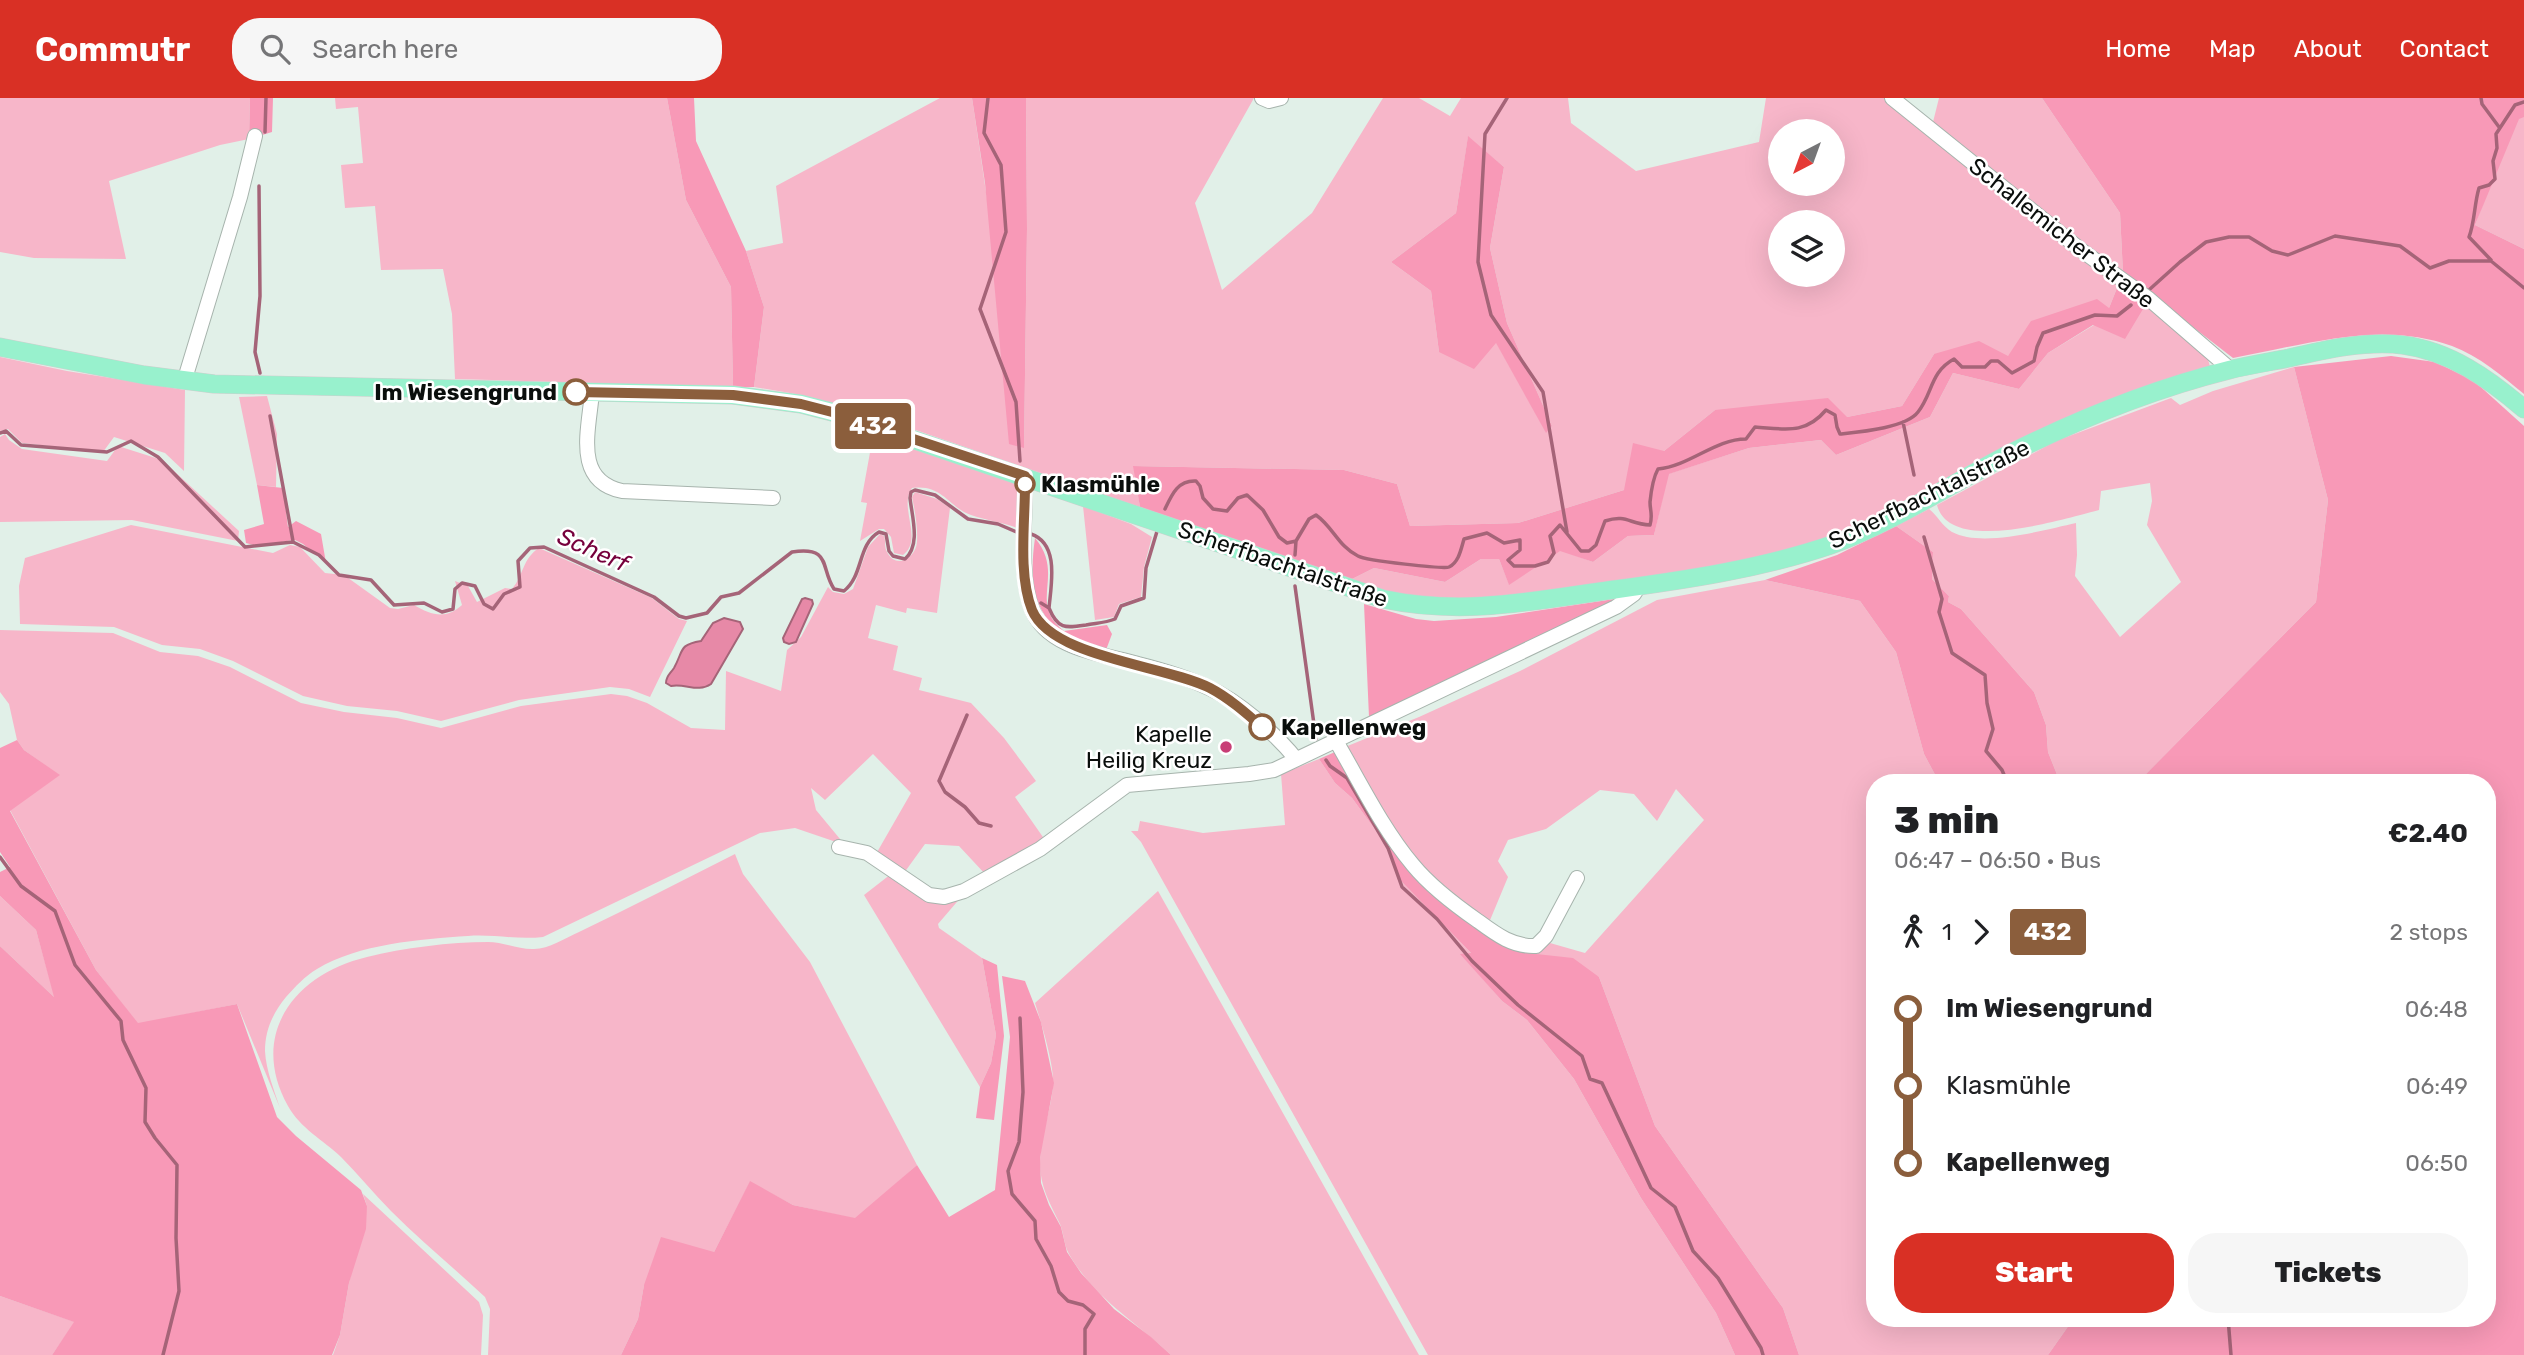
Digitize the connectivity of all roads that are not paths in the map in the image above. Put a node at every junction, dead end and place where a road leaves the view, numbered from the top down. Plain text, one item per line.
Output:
1 (1262, 98) edge
2 (1281, 98) edge
3 (1892, 98) edge
4 (255, 136) dead end
5 (0, 347) edge
6 (2230, 369) junction
7 (186, 381) junction
8 (592, 393) junction
9 (2524, 409) edge
10 (1025, 476) junction
11 (774, 498) dead end
12 (1639, 586) junction
13 (1336, 741) junction
14 (1296, 759) junction
15 (839, 847) dead end
16 (1577, 878) dead end

1 - 2 street
3 - 6 street, Schallemicher Straße
4 - 7 street
5 - 7 main road, Scherfbachtalstraße
6 - 9 main road, Scherfbachtalstraße
6 - 12 main road, Scherfbachtalstraße
7 - 8 main road, Scherfbachtalstraße
8 - 10 main road, Scherfbachtalstraße
8 - 11 street
10 - 12 main road, Scherfbachtalstraße
10 - 14 street
12 - 13 street
13 - 14 street
13 - 16 street
14 - 15 street

